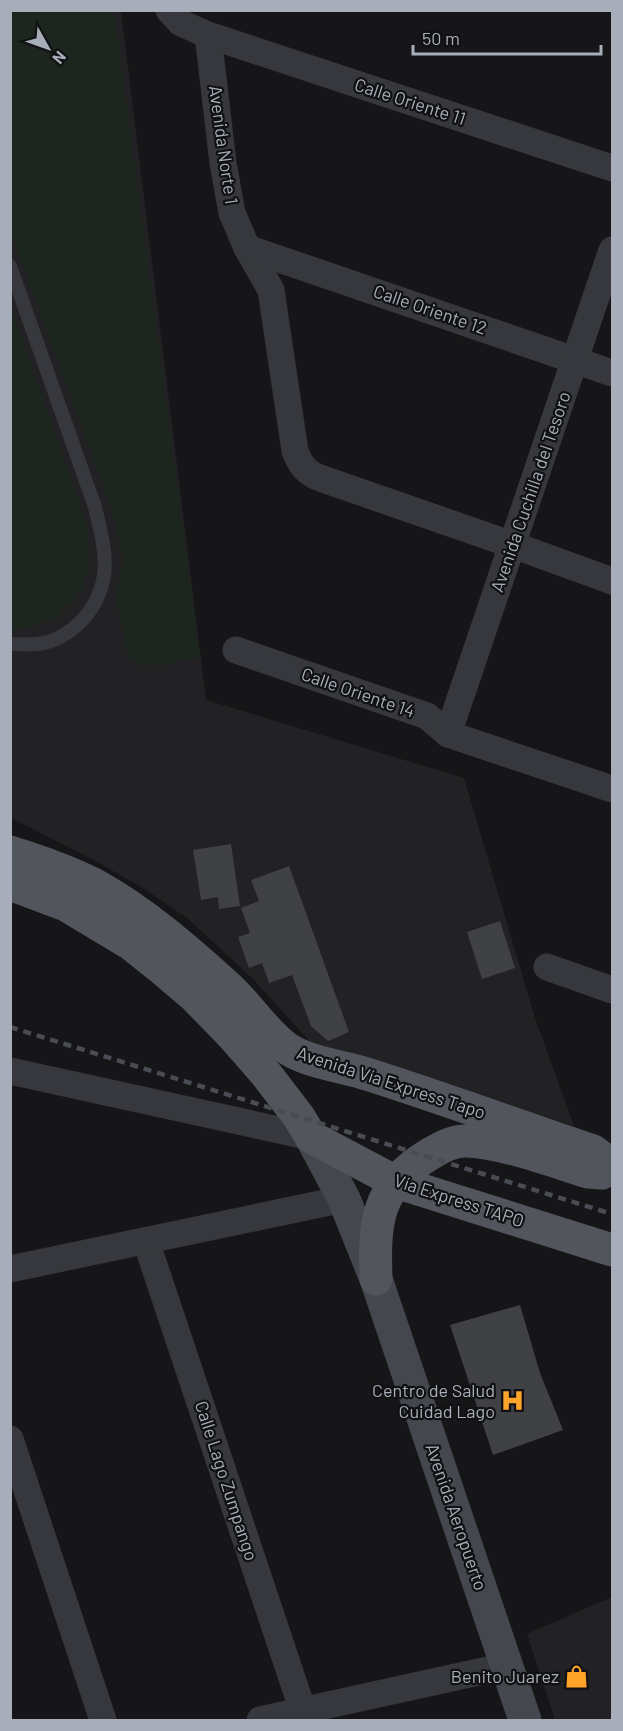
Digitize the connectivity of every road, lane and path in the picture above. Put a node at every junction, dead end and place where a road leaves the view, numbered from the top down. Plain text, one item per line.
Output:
1 (169, 10) edge
2 (208, 35) junction
3 (612, 168) edge
4 (247, 248) junction
5 (612, 250) edge
6 (10, 266) edge
7 (576, 360) junction
8 (612, 373) edge
9 (513, 545) junction
10 (612, 582) edge
11 (10, 644) edge
12 (236, 650) dead end
13 (448, 734) junction
14 (612, 789) edge
15 (10, 852) edge
16 (10, 884) edge
17 (547, 967) dead end
18 (612, 990) edge
19 (10, 1071) edge
20 (305, 1127) junction
21 (612, 1166) edge
22 (612, 1174) edge
23 (396, 1182) junction
24 (344, 1199) junction
25 (146, 1241) junction
26 (612, 1250) edge
27 (10, 1269) edge
28 (376, 1280) junction
29 (10, 1439) edge
30 (506, 1666) junction
31 (304, 1716) edge
32 (103, 1720) edge
33 (260, 1720) edge
34 (525, 1720) edge

1 - 2 street
2 - 3 street, Calle Oriente 11
2 - 4 street, Avenida Norte 1
4 - 7 street, Calle Oriente 12
4 - 9 street, Avenida Norte 1
5 - 7 street, Avenida Cuchilla del Tesoro
6 - 11 lane
7 - 8 street, Calle Oriente 12
7 - 9 street, Avenida Cuchilla del Tesoro
9 - 10 street
9 - 13 street, Avenida Cuchilla del Tesoro
12 - 13 street, Calle Oriente 14
13 - 14 street, Calle Oriente 14
15 - 21 main road, Avenida Vía Express Tapo
16 - 20 main road
17 - 18 street
19 - 20 street
20 - 23 main road, Vía Express TAPO
20 - 24 main road, Avenida Aeropuerto
22 - 23 main road
23 - 26 main road, Vía Express TAPO
23 - 28 main road
24 - 25 street
24 - 28 main road, Avenida Aeropuerto
25 - 27 street
25 - 31 street, Calle Lago Zumpango
28 - 30 main road, Avenida Aeropuerto
29 - 32 street
30 - 31 street
30 - 34 main road, Avenida Aeropuerto
31 - 33 street

